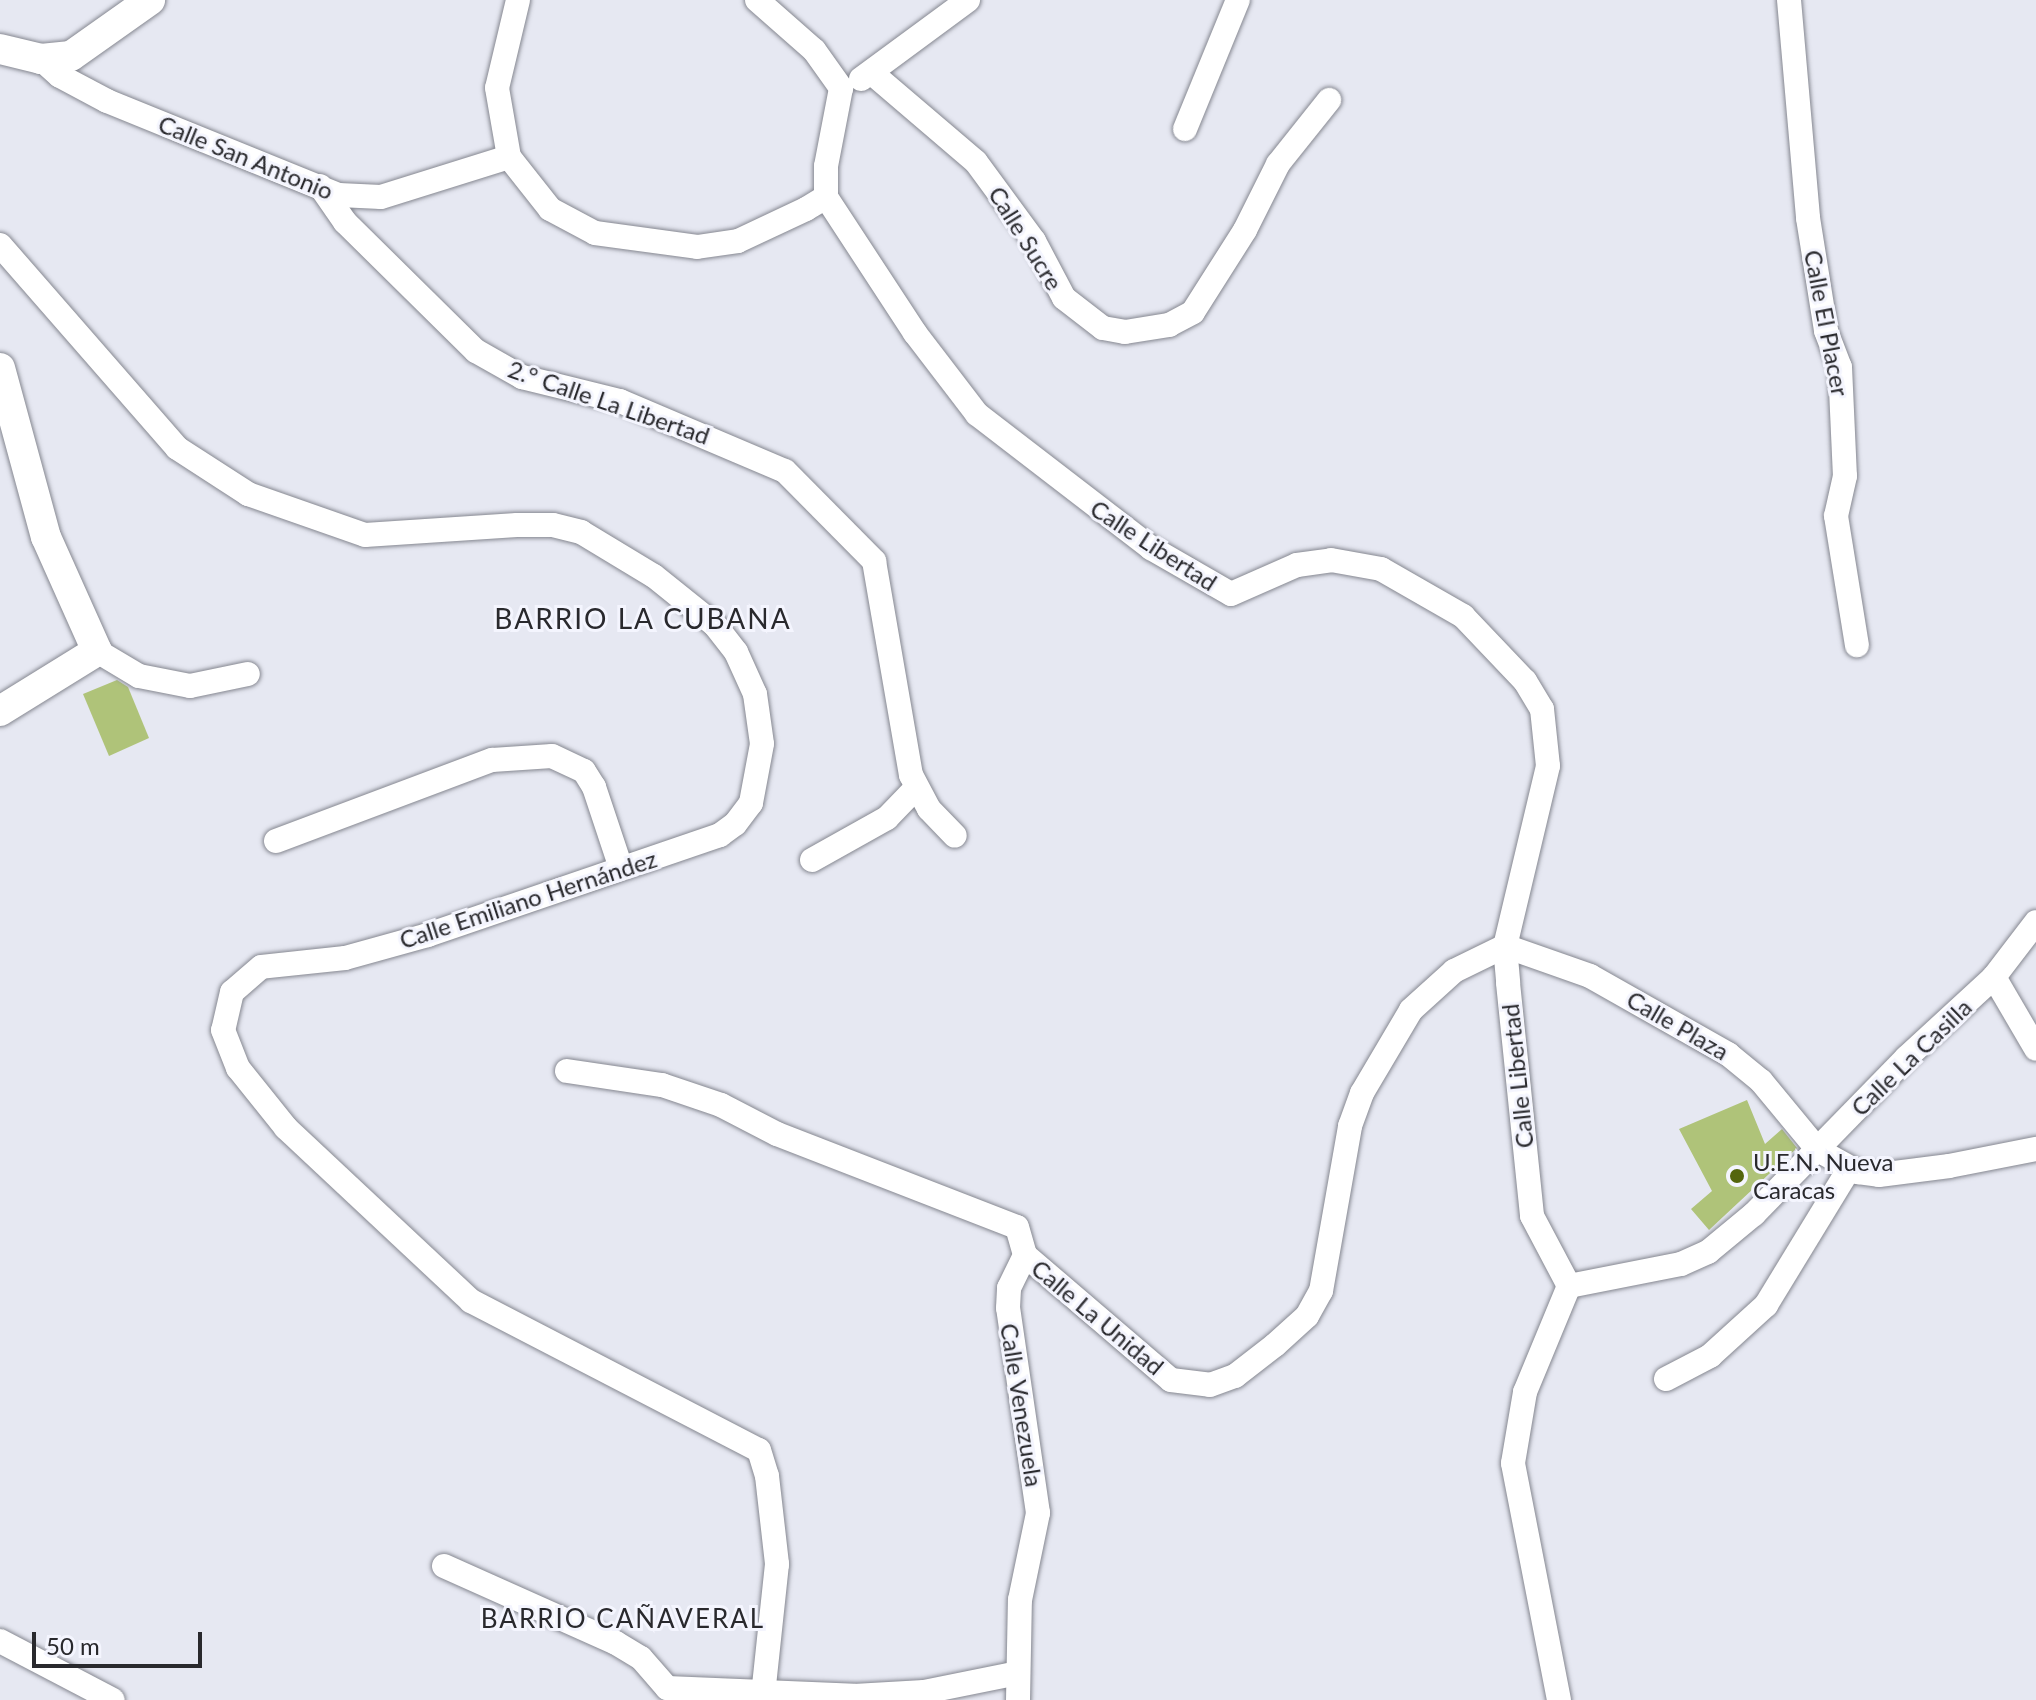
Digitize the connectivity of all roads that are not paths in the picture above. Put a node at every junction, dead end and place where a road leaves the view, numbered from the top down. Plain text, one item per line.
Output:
1 (150, 0) edge
2 (518, 0) edge
3 (757, 0) edge
4 (968, 0) edge
5 (1238, 0) edge
6 (1789, 0) edge
7 (0, 49) edge
8 (41, 59) junction
9 (873, 74) junction
10 (841, 88) junction
11 (1329, 100) dead end
12 (1185, 129) dead end
13 (509, 157) junction
14 (320, 186) junction
15 (826, 197) junction
16 (0, 245) edge
17 (0, 368) edge
18 (1857, 645) dead end
19 (97, 651) junction
20 (248, 674) dead end
21 (0, 711) edge
22 (916, 788) junction
23 (955, 836) dead end
24 (276, 841) dead end
25 (812, 860) dead end
26 (621, 868) junction
27 (2036, 922) edge
28 (1505, 946) junction
29 (1994, 977) junction
30 (2036, 1049) edge
31 (567, 1071) dead end
32 (2036, 1149) edge
33 (1818, 1150) junction
34 (1849, 1169) junction
35 (1025, 1255) junction
36 (1569, 1286) junction
37 (1666, 1379) dead end
38 (444, 1566) dead end
39 (0, 1641) edge
40 (1018, 1673) junction
41 (763, 1694) junction
42 (113, 1700) edge
43 (1018, 1700) edge
44 (1559, 1700) edge

1 - 8 street
2 - 13 street
3 - 10 street
4 - 9 street
5 - 12 street
6 - 18 street, Calle El Placer
7 - 8 street
8 - 14 street, Calle San Antonio
9 - 10 street
9 - 11 street, Calle Sucre
10 - 15 street
13 - 14 street, Calle San Antonio
13 - 15 street
14 - 22 street, 2.° Calle La Libertad
15 - 28 street, Calle Libertad
16 - 26 street, Calle Emiliano Hernández
17 - 19 street
19 - 20 street
19 - 21 street
22 - 23 street, 2.° Calle La Libertad
22 - 25 street
24 - 26 street
26 - 41 street, Calle Emiliano Hernández
27 - 29 street, Calle La Casilla
28 - 33 street, Calle Plaza
28 - 35 street, Calle La Unidad
28 - 36 street, Calle Libertad
29 - 30 street
29 - 33 street, Calle La Casilla
31 - 35 street, Calle La Unidad
32 - 34 street
33 - 34 street, Calle Plaza
33 - 36 street, Calle La Casilla
34 - 37 street
35 - 40 street, Calle Venezuela
36 - 44 street
38 - 41 street
39 - 42 street
40 - 41 street
40 - 43 street, Calle Venezuela

